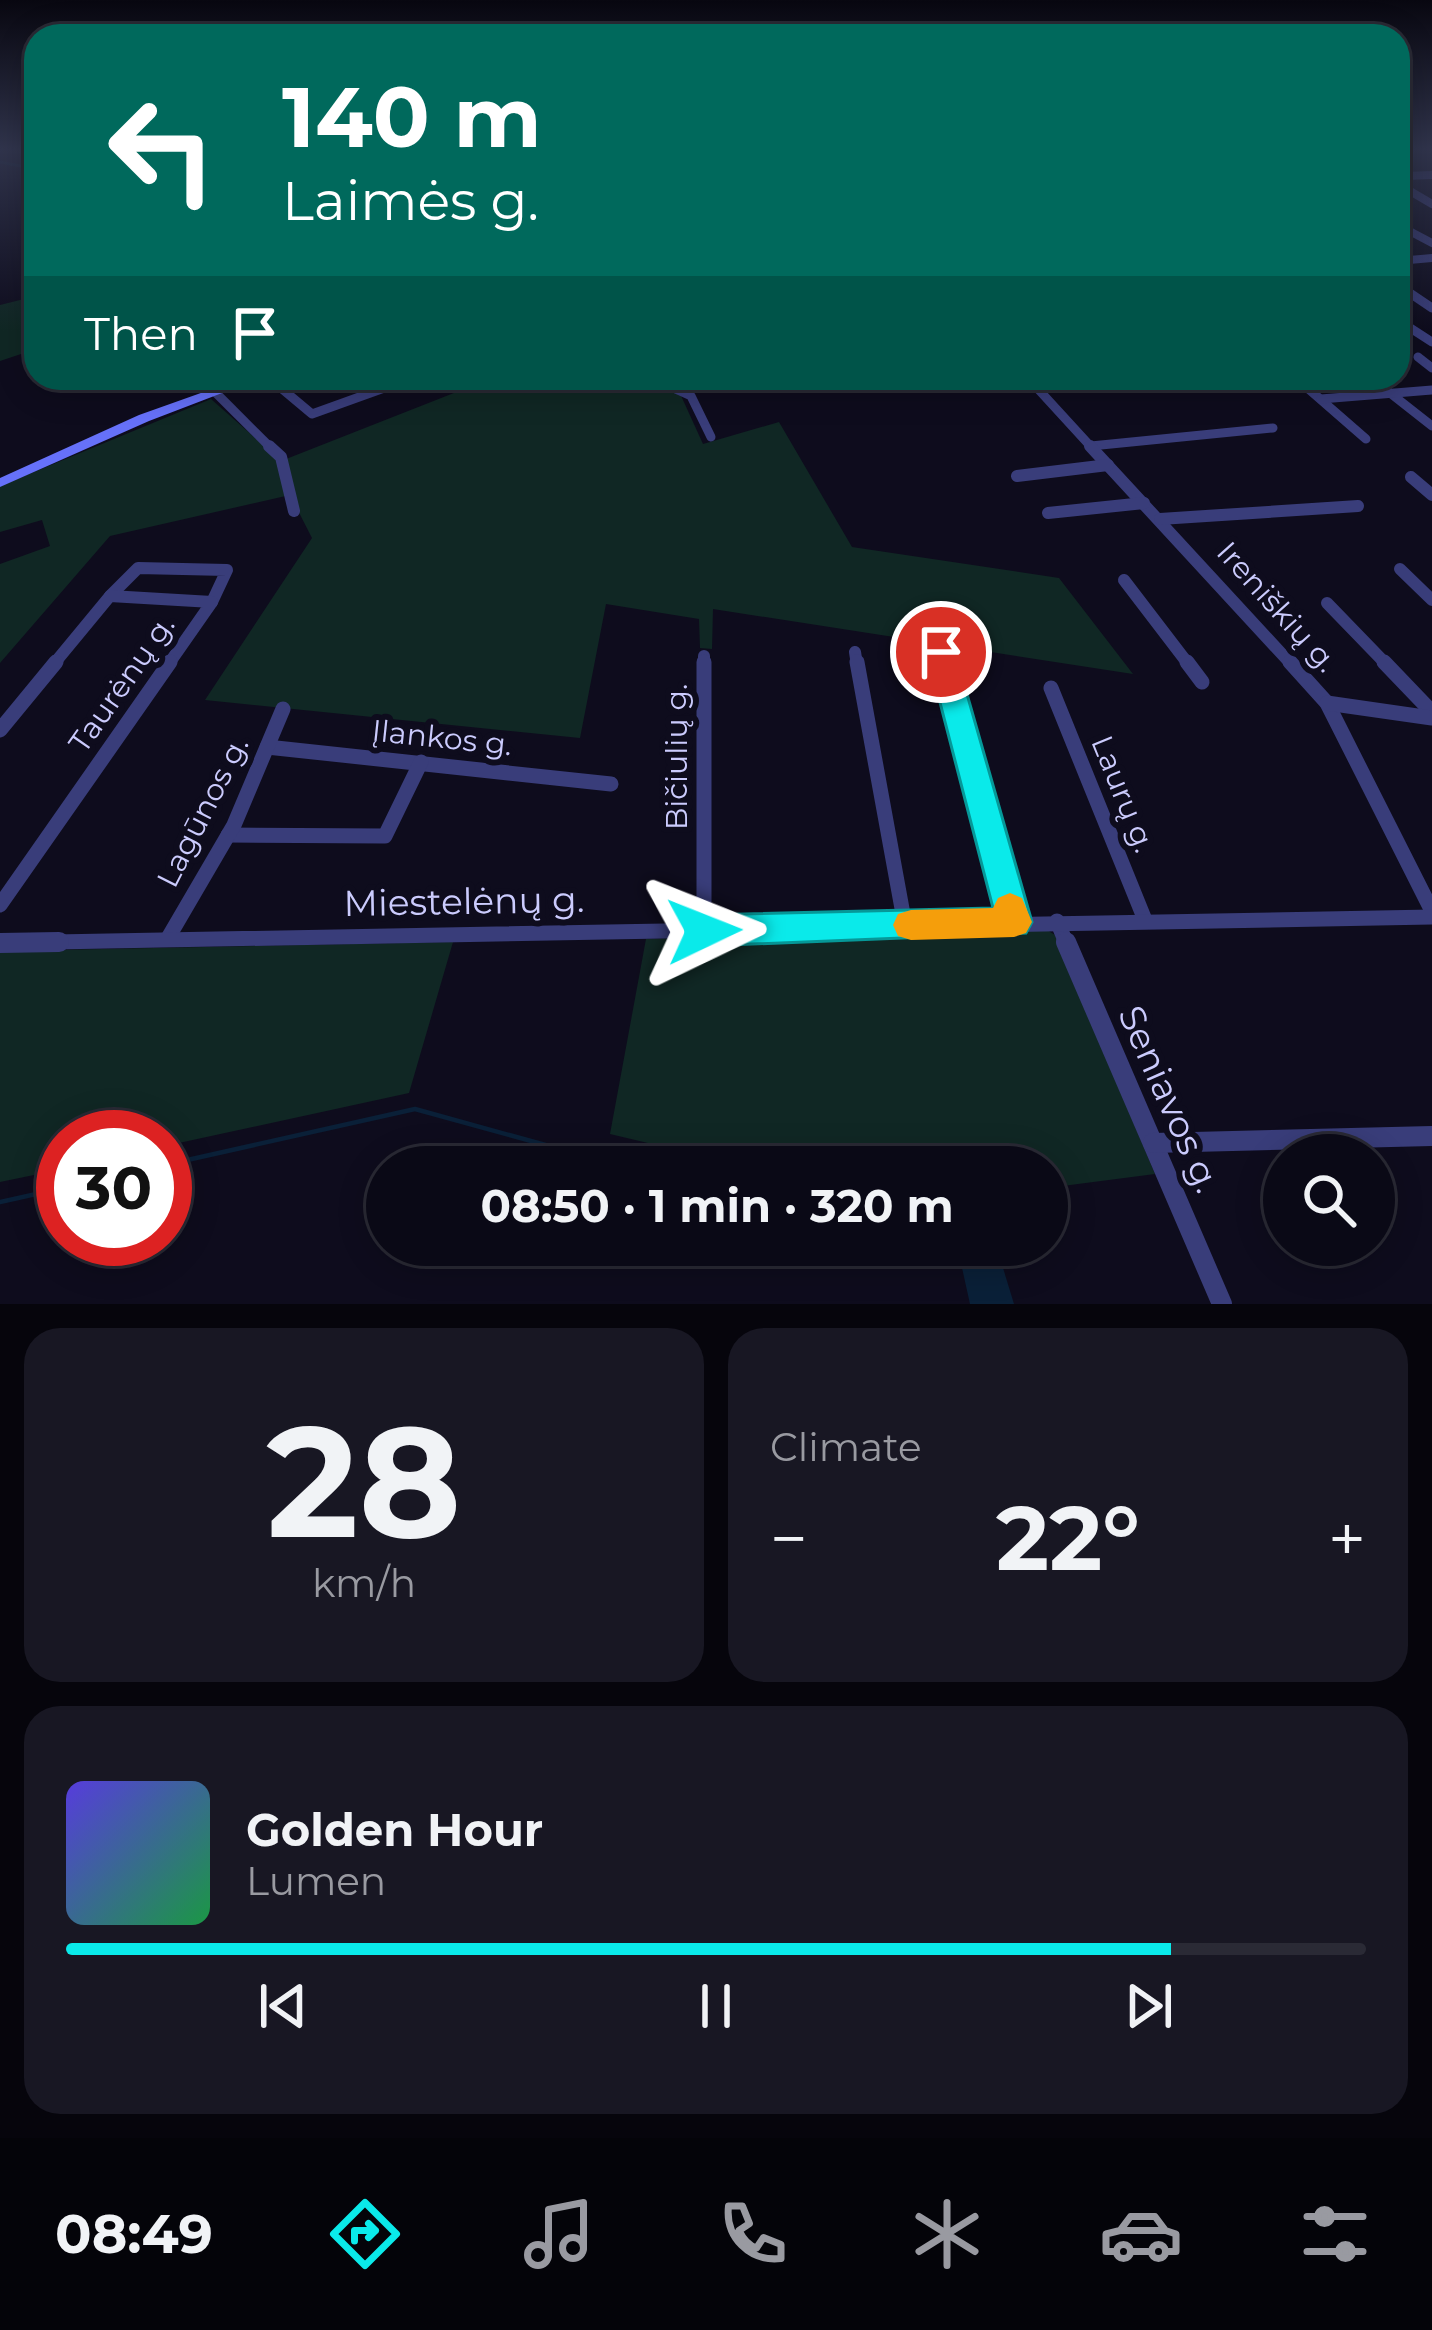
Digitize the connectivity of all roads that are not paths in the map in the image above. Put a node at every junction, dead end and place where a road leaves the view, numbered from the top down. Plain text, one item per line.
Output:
1 (1418, 357) dead end
2 (1432, 368) edge
3 (221, 390) edge
4 (284, 390) edge
5 (378, 390) edge
6 (678, 390) edge
7 (1039, 390) edge
8 (1311, 390) edge
9 (1387, 390) edge
10 (1432, 390) edge
11 (215, 392) junction
12 (1391, 393) junction
13 (1321, 399) junction
14 (1432, 426) edge
15 (1273, 428) dead end
16 (711, 437) dead end
17 (1366, 439) dead end
18 (1090, 446) junction
19 (1108, 466) junction
20 (1017, 476) dead end
21 (1411, 477) dead end
22 (0, 483) edge
23 (1432, 495) edge
24 (1144, 503) junction
25 (1358, 506) dead end
26 (294, 511) dead end
27 (1048, 513) dead end
28 (1160, 519) junction
29 (1400, 569) dead end
30 (1124, 580) dead end
31 (110, 596) junction
32 (1432, 600) edge
33 (212, 602) junction
34 (1327, 603) dead end
35 (855, 652) dead end
36 (941, 652) dead end
37 (704, 656) dead end
38 (1202, 682) dead end
39 (1051, 688) dead end
40 (1327, 703) junction
41 (283, 709) dead end
42 (1432, 715) edge
43 (0, 730) edge
44 (266, 747) junction
45 (421, 762) junction
46 (611, 784) dead end
47 (228, 835) junction
48 (0, 905) edge
49 (1432, 914) edge
50 (1144, 920) junction
51 (1058, 921) junction
52 (1014, 922) junction
53 (905, 925) junction
54 (704, 931) junction
55 (168, 938) junction
56 (0, 943) edge
57 (1432, 1136) edge
58 (1153, 1143) junction
59 (1222, 1304) edge

1 - 2 street
3 - 11 main road
4 - 5 street
6 - 16 street
7 - 18 street, Ireniškių g.
8 - 13 street
9 - 12 street
10 - 12 street
11 - 22 main road
11 - 26 street
12 - 13 street
12 - 14 street
13 - 17 street
15 - 18 street
18 - 19 street, Ireniškių g.
19 - 20 street
19 - 24 street, Ireniškių g.
21 - 23 street
24 - 27 street
24 - 28 street, Ireniškių g.
25 - 28 street
28 - 40 street, Ireniškių g.
29 - 32 street
30 - 38 street
31 - 33 street, Taurėnų g.
31 - 33 street
31 - 43 street, Taurėnų g.
33 - 48 street, Taurėnų g.
34 - 42 street
35 - 53 street
36 - 52 street
37 - 54 street, Bičiulių g.
39 - 50 street, Laurų g.
40 - 42 street
40 - 49 street, Ireniškių g.
41 - 44 street, Lagūnos g.
44 - 45 street, Įlankos g.
44 - 47 street, Lagūnos g.
45 - 46 street, Įlankos g.
45 - 47 street
47 - 55 street, Lagūnos g.
49 - 50 street, Miestelėnų g.
50 - 51 street, Miestelėnų g.
51 - 52 street, Miestelėnų g.
51 - 58 street, Seniavos g.
52 - 53 street, Miestelėnų g.
53 - 54 street, Miestelėnų g.
54 - 55 street, Miestelėnų g.
55 - 56 street, Miestelėnų g.
57 - 58 street
58 - 59 street, Seniavos g.

